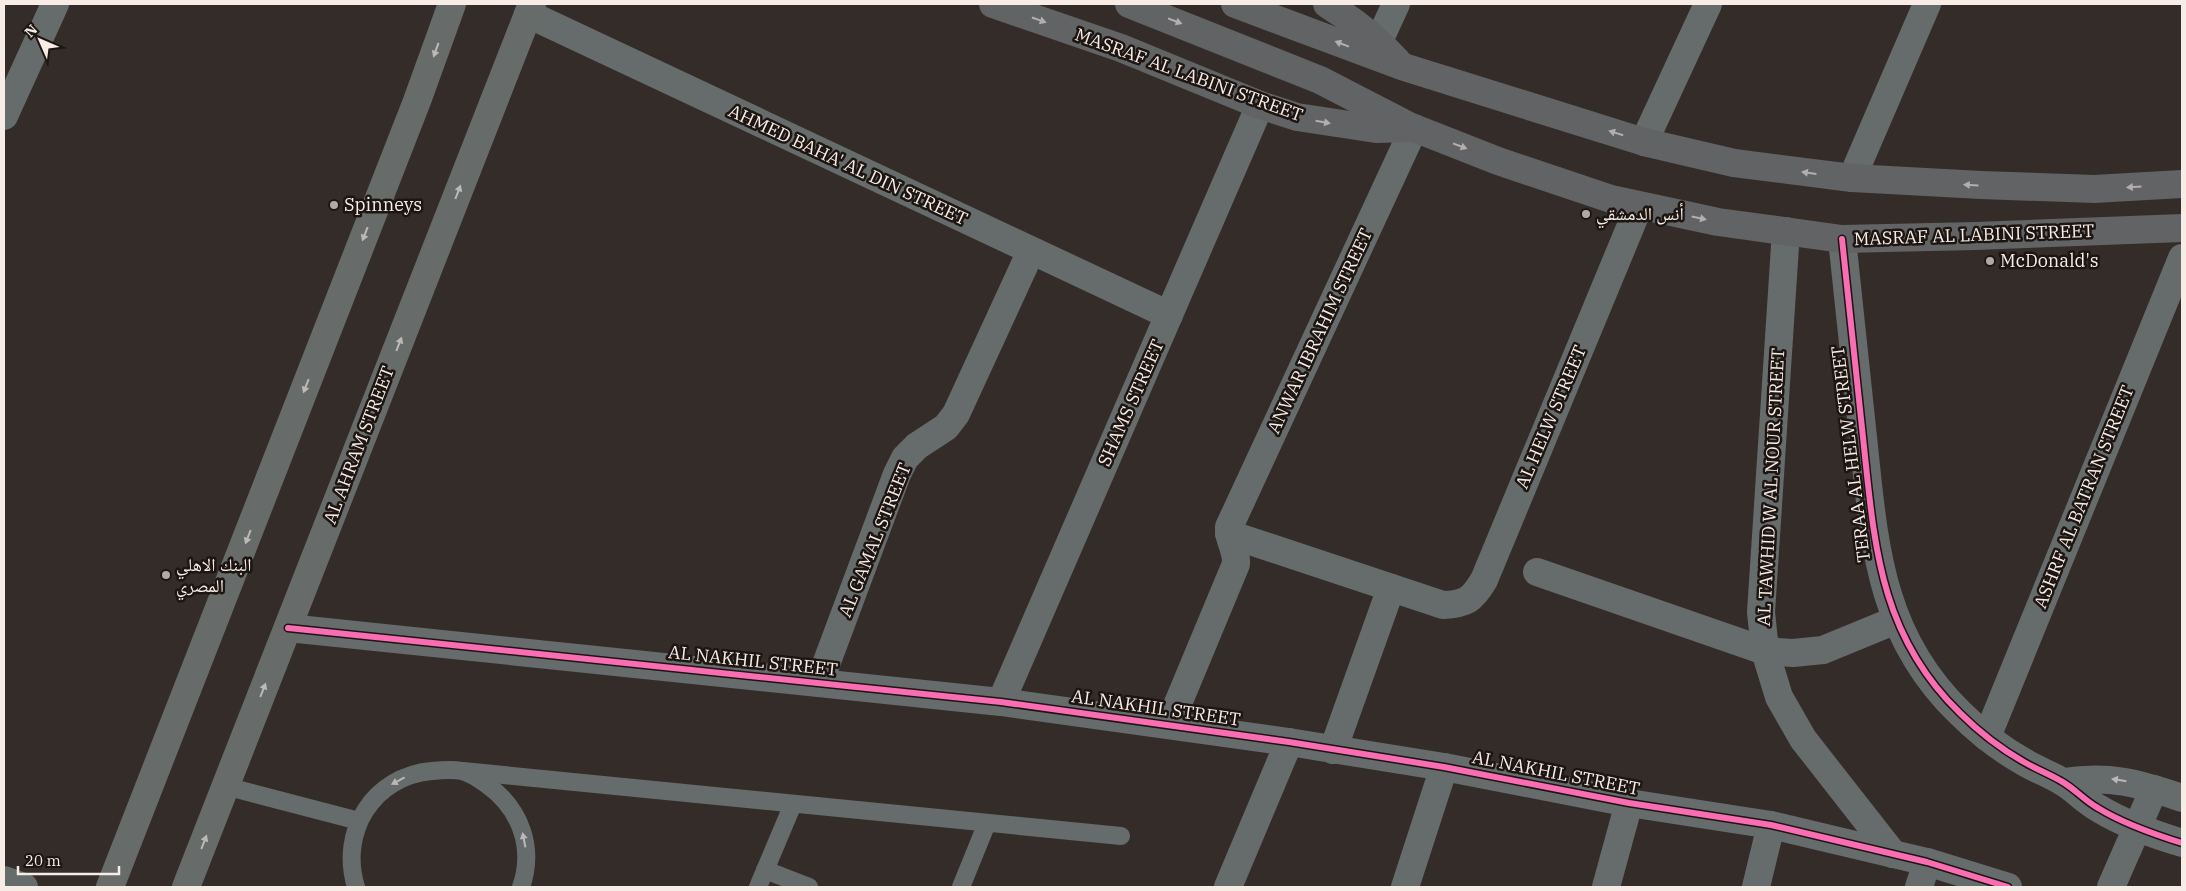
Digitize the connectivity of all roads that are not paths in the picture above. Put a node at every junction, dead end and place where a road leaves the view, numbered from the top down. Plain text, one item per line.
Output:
1 (55, 4) edge
2 (452, 4) edge
3 (993, 4) edge
4 (1129, 4) edge
5 (1235, 4) edge
6 (1327, 4) edge
7 (1396, 4) edge
8 (1708, 4) edge
9 (1927, 4) edge
10 (530, 9) edge
11 (1379, 41) junction
12 (1404, 67) junction
13 (1260, 104) junction
14 (4, 116) edge
15 (1414, 128) junction
16 (1644, 142) junction
17 (1852, 178) junction
18 (2182, 184) edge
19 (1639, 206) junction
20 (2182, 228) edge
21 (1786, 231) junction
22 (1842, 239) junction
23 (1031, 251) junction
24 (2182, 258) edge
25 (1169, 315) junction
26 (1229, 534) junction
27 (1537, 572) dead end
28 (1391, 588) junction
29 (1896, 620) junction
30 (288, 628) junction
31 (1765, 651) junction
32 (819, 683) junction
33 (1001, 702) junction
34 (1169, 725) junction
35 (1986, 737) junction
36 (1289, 742) junction
37 (1333, 750) junction
38 (1444, 767) junction
39 (463, 771) junction
40 (2063, 782) junction
41 (225, 786) junction
42 (2154, 789) junction
43 (2182, 798) edge
44 (1629, 803) junction
45 (793, 804) junction
46 (359, 821) junction
47 (987, 823) junction
48 (1771, 826) junction
49 (2136, 828) junction
50 (1121, 836) dead end
51 (2182, 843) edge
52 (1893, 854) junction
53 (1927, 862) junction
54 (765, 870) junction
55 (4, 880) edge
56 (24, 887) edge
57 (110, 887) edge
58 (186, 887) edge
59 (356, 887) edge
60 (521, 887) edge
61 (758, 887) edge
62 (809, 887) edge
63 (961, 887) edge
64 (1228, 887) edge
65 (1405, 887) edge
66 (1606, 887) edge
67 (1756, 887) edge
68 (1920, 887) edge
69 (2008, 887) edge
70 (2111, 887) edge

1 - 14 street
2 -> 57 main road
3 -> 13 main road, MASRAF AL LABINI STREET
4 -> 15 main road
12 -> 5 main road
6 - 11 main road
7 - 11 street
8 - 16 street
9 - 17 street
10 - 23 street, AHMED BAHA' AL DIN STREET
30 -> 10 main road, AL AHRAM STREET
11 - 12 main road
16 -> 12 main road
13 -> 15 main road, MASRAF AL LABINI STREET
13 - 25 street, SHAMS STREET
15 -> 19 main road, MASRAF AL LABINI STREET
15 - 26 street, ANWAR IBRAHIM STREET
17 -> 16 main road
18 -> 17 main road
19 -> 21 main road, MASRAF AL LABINI STREET
19 - 28 street, AL HELW STREET
20 - 22 main road, MASRAF AL LABINI STREET
21 - 22 main road, MASRAF AL LABINI STREET
21 - 31 street, AL TAWHID W AL NOUR STREET
22 - 29 street, TERAA AL HELW STREET
23 - 25 street, AHMED BAHA' AL DIN STREET
23 - 32 street, AL GAMAL STREET
24 - 35 street, ASHRF AL BATRAN STREET
25 - 33 street, SHAMS STREET
26 - 28 street
26 - 34 street
27 - 31 street
28 - 37 street
29 - 31 street
29 - 35 street, TERAA AL HELW STREET
30 - 32 street, AL NAKHIL STREET
41 -> 30 main road, AL AHRAM STREET
31 - 52 street, AL TAWHID W AL NOUR STREET
32 - 33 street, AL NAKHIL STREET
33 - 34 street, AL NAKHIL STREET
34 - 36 street, AL NAKHIL STREET
35 - 40 street, TERAA AL HELW STREET
36 - 37 street, AL NAKHIL STREET
36 - 64 street
37 - 38 street, AL NAKHIL STREET
38 - 44 street, AL NAKHIL STREET
38 - 65 street
39 - 45 lane
39 -> 46 lane
60 -> 39 lane
42 -> 40 street
40 - 49 street, TERAA AL HELW STREET
41 - 46 lane
58 -> 41 main road, AL AHRAM STREET
42 - 43 street
42 - 49 street
44 - 48 street, AL NAKHIL STREET
44 - 66 street
45 - 47 lane
45 - 54 lane
46 - 59 lane
47 - 50 lane
47 - 63 lane
48 - 52 street, AL NAKHIL STREET
48 - 67 street
49 - 51 street, TERAA AL HELW STREET
49 - 70 street
52 - 53 street, AL NAKHIL STREET
53 - 68 street
53 - 69 street, AL NAKHIL STREET
54 - 61 lane
54 - 62 lane
55 - 56 street

